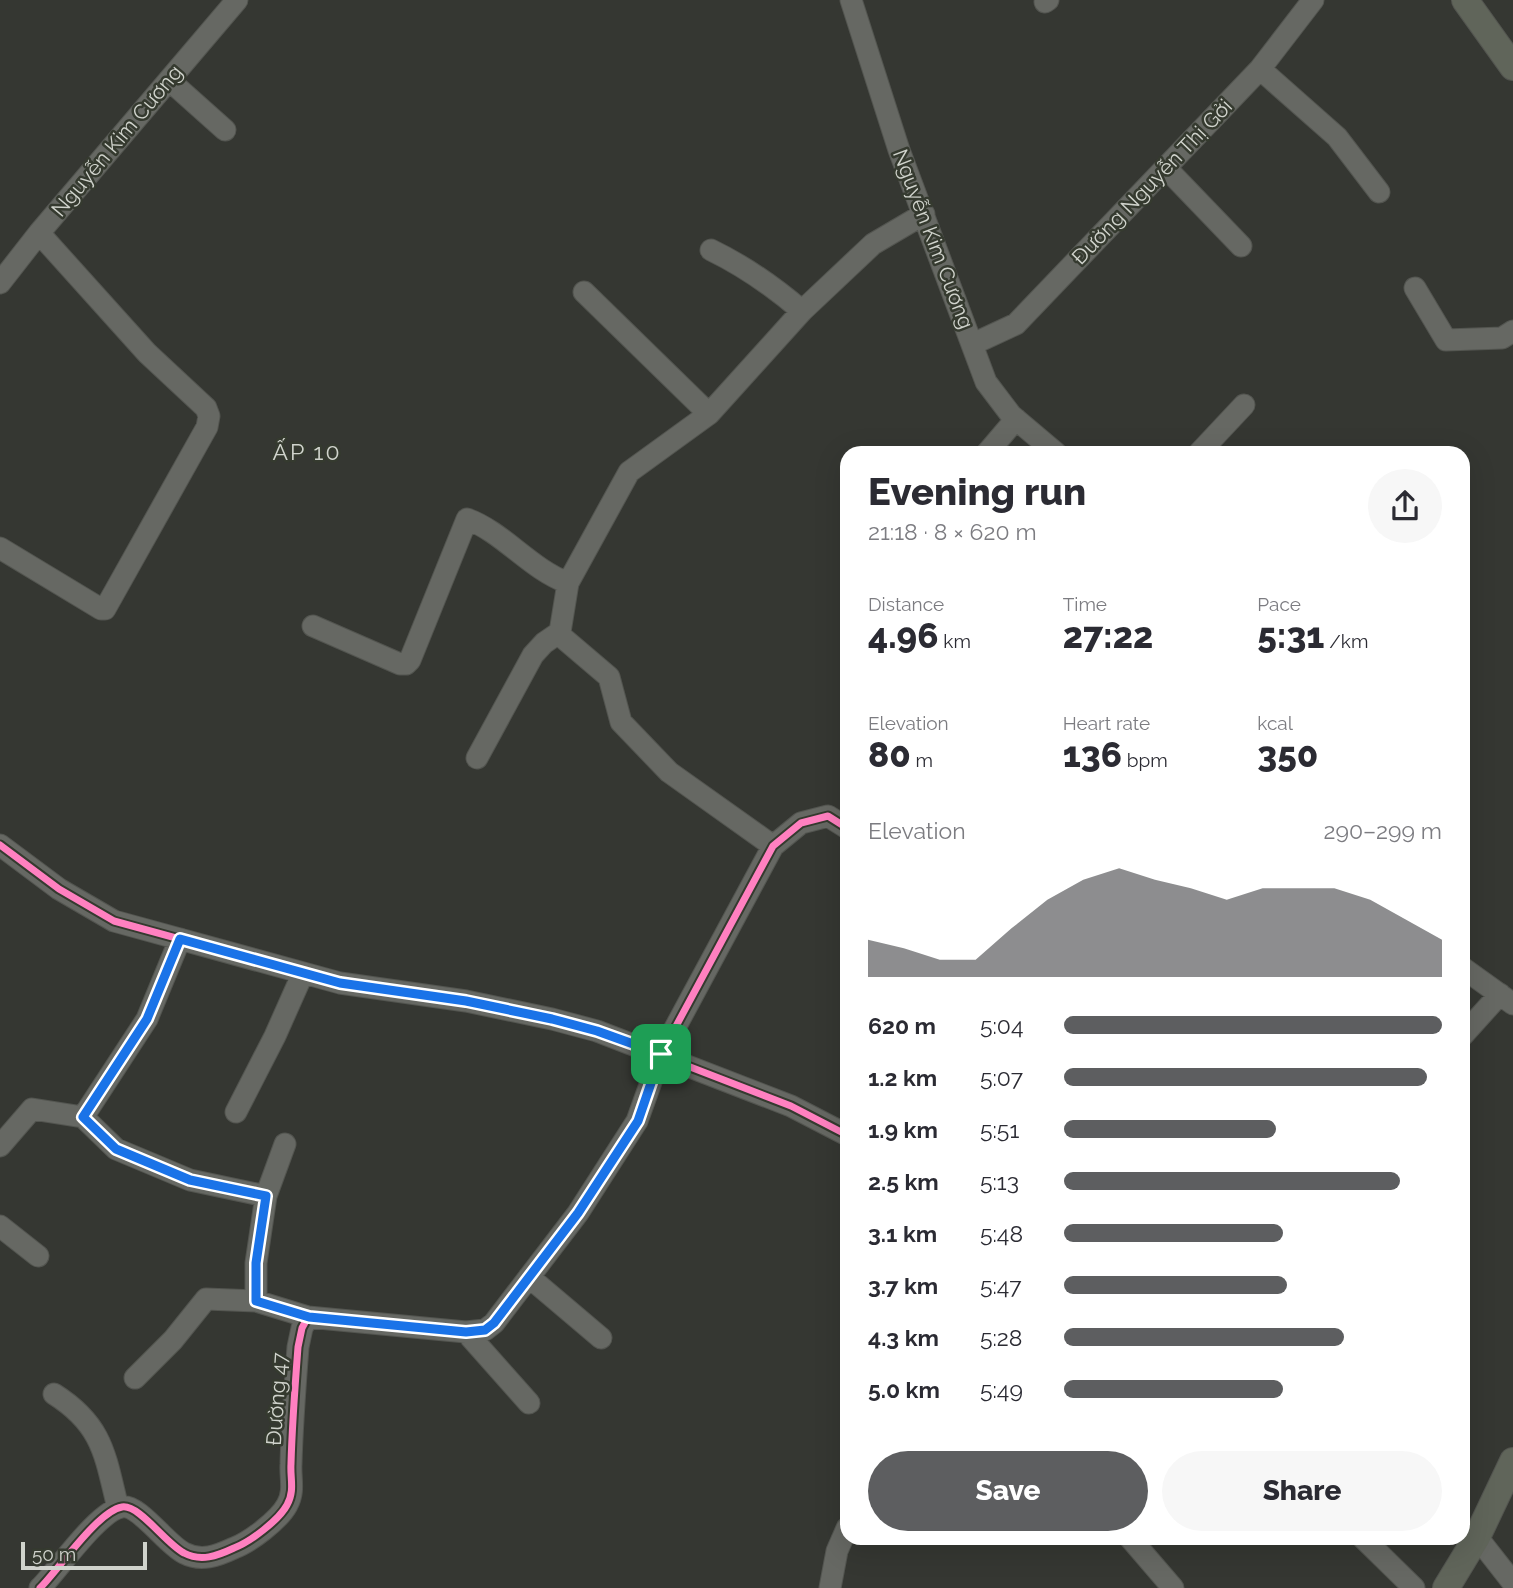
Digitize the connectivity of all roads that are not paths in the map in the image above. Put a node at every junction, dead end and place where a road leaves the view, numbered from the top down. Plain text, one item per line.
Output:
1 (237, 0) edge
2 (851, 0) edge
3 (1313, 0) edge
4 (1465, 0) edge
5 (1513, 67) edge
6 (1260, 69) junction
7 (169, 80) junction
8 (225, 130) dead end
9 (1166, 168) junction
10 (1379, 192) dead end
11 (924, 214) junction
12 (39, 233) junction
13 (1241, 246) dead end
14 (711, 250) dead end
15 (0, 284) edge
16 (1415, 288) dead end
17 (584, 292) dead end
18 (802, 311) junction
19 (1513, 331) edge
20 (973, 344) junction
21 (1244, 405) dead end
22 (709, 414) junction
23 (1016, 419) junction
24 (993, 446) edge
25 (1048, 446) edge
26 (1206, 446) edge
27 (0, 548) edge
28 (568, 583) junction
29 (313, 626) dead end
30 (560, 632) junction
31 (477, 758) dead end
32 (840, 824) edge
33 (773, 846) junction
34 (1, 847) edge
35 (180, 939) junction
36 (1470, 973) edge
37 (303, 974) junction
38 (1507, 999) edge
39 (1470, 1029) edge
40 (661, 1054) junction
41 (236, 1112) dead end
42 (83, 1117) junction
43 (840, 1131) edge
44 (285, 1144) dead end
45 (0, 1146) edge
46 (266, 1196) junction
47 (0, 1226) edge
48 (38, 1256) dead end
49 (529, 1277) junction
50 (256, 1301) junction
51 (309, 1317) junction
52 (466, 1332) junction
53 (601, 1338) dead end
54 (135, 1378) dead end
55 (54, 1394) dead end
56 (529, 1403) dead end
57 (1513, 1461) edge
58 (118, 1508) junction
59 (1477, 1537) junction
60 (840, 1543) edge
61 (1136, 1545) edge
62 (1370, 1545) edge
63 (1513, 1583) edge
64 (40, 1588) edge
65 (831, 1588) edge
66 (1172, 1588) edge
67 (1414, 1588) edge
68 (1446, 1588) edge

1 - 7 street, Nguyễn Kim Cương
2 - 11 street, Nguyễn Kim Cương
3 - 6 street, Đường Nguyễn Thị Gởi
4 - 5 main road
6 - 9 street, Đường Nguyễn Thị Gởi
6 - 10 street
7 - 8 street
7 - 12 street, Nguyễn Kim Cương
9 - 13 street
9 - 20 street, Đường Nguyễn Thị Gởi
11 - 18 street
11 - 20 street, Nguyễn Kim Cương
12 - 15 street, Nguyễn Kim Cương
12 - 27 street
14 - 18 street
16 - 19 street
17 - 22 street
18 - 22 street
20 - 23 street, Nguyễn Kim Cương
21 - 26 street
22 - 28 street
23 - 24 street
23 - 25 street, Nguyễn Kim Cương
28 - 29 street
28 - 30 street
30 - 31 street
30 - 33 street
32 - 33 street
33 - 40 street
34 - 35 street
35 - 37 street
35 - 42 street
36 - 38 street
37 - 40 street
37 - 41 street
38 - 39 street
40 - 43 street
40 - 49 street
42 - 45 street
42 - 46 street
44 - 46 street
46 - 50 street
47 - 48 street
49 - 52 street
49 - 53 street
50 - 51 street
50 - 54 street
51 - 52 street
51 - 58 street, Đường 47
52 - 56 street
55 - 58 street
57 - 59 main road
58 - 64 street
59 - 63 street
59 - 68 main road
60 - 65 street
61 - 66 street
62 - 67 street

